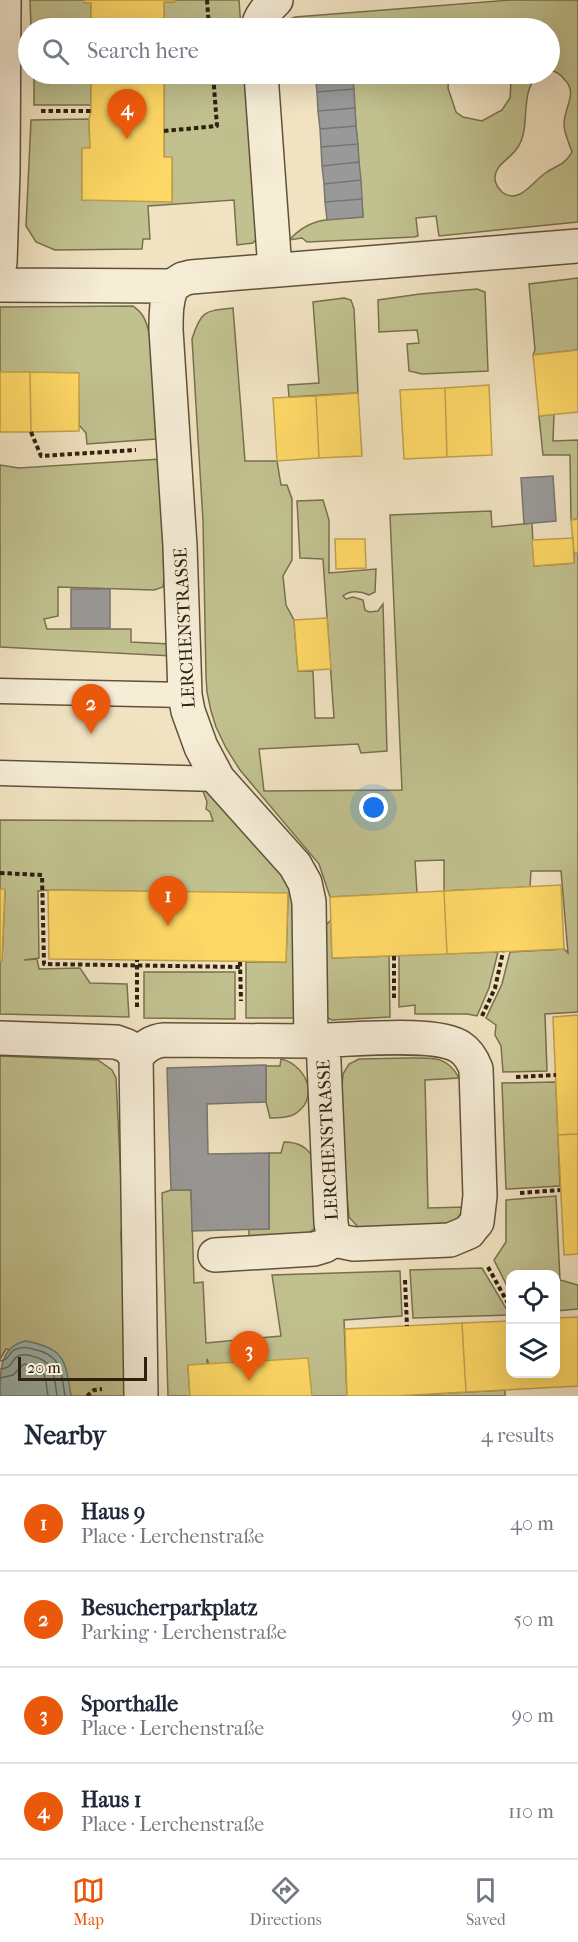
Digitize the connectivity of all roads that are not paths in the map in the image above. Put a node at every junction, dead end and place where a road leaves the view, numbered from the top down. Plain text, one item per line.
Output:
1 (4, 0) edge
2 (276, 0) edge
3 (261, 18) edge
4 (262, 84) edge
5 (578, 246) edge
6 (0, 263) edge
7 (275, 270) junction
8 (0, 285) edge
9 (172, 286) junction
10 (0, 691) edge
11 (185, 695) junction
12 (0, 773) edge
13 (218, 778) junction
14 (0, 1038) edge
15 (305, 1041) junction
16 (136, 1056) junction
17 (334, 1240) junction
18 (215, 1255) dead end
19 (141, 1396) edge

1 - 6 street
2 - 3 street
4 - 7 street
5 - 7 street
7 - 9 street
8 - 9 street
9 - 11 street, LERCHENSTRASSE
10 - 11 lane
11 - 13 street, LERCHENSTRASSE
12 - 13 lane
13 - 15 street, LERCHENSTRASSE
14 - 16 street
15 - 16 street
15 - 17 street, LERCHENSTRASSE
15 - 17 street, LERCHENSTRASSE
16 - 19 street
17 - 18 street, LERCHENSTRASSE

